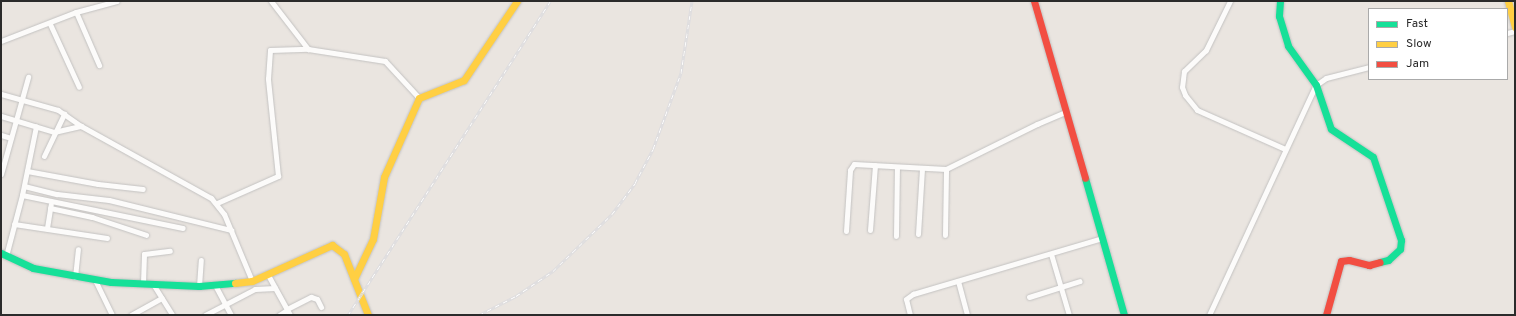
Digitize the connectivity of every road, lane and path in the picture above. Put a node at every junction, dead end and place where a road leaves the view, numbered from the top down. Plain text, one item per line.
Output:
1 (117, 1) edge
2 (271, 1) edge
3 (517, 1) edge
4 (1034, 1) edge
5 (1230, 1) edge
6 (1280, 1) edge
7 (1508, 1) edge
8 (76, 12) junction
9 (50, 24) junction
10 (1515, 27) edge
11 (1, 41) edge
12 (308, 49) junction
13 (99, 65) dead end
14 (1368, 67) edge
15 (28, 77) dead end
16 (1316, 85) junction
17 (79, 87) dead end
18 (1, 94) edge
19 (419, 98) junction
20 (22, 101) junction
21 (1065, 112) junction
22 (64, 114) junction
23 (1, 116) edge
24 (16, 120) junction
25 (36, 126) junction
26 (81, 126) junction
27 (54, 132) junction
28 (1, 135) edge
29 (11, 138) junction
30 (1285, 149) junction
31 (44, 156) dead end
32 (3, 159) edge
33 (875, 166) junction
34 (897, 167) junction
35 (922, 168) junction
36 (946, 169) junction
37 (27, 171) junction
38 (1, 174) edge
39 (24, 186) junction
40 (143, 189) dead end
41 (22, 195) junction
42 (51, 202) junction
43 (217, 203) junction
44 (50, 208) junction
45 (165, 213) junction
46 (163, 223) junction
47 (14, 224) junction
48 (47, 228) junction
49 (183, 228) dead end
50 (231, 230) junction
51 (870, 230) dead end
52 (846, 231) dead end
53 (918, 234) dead end
54 (146, 235) dead end
55 (944, 235) dead end
56 (896, 236) dead end
57 (107, 238) dead end
58 (1102, 238) junction
59 (78, 249) dead end
60 (170, 252) dead end
61 (3, 254) edge
62 (1051, 254) junction
63 (201, 260) dead end
64 (268, 275) junction
65 (75, 277) junction
66 (354, 279) junction
67 (95, 280) junction
68 (252, 281) junction
69 (958, 281) junction
70 (1080, 281) dead end
71 (143, 283) junction
72 (153, 284) junction
73 (216, 285) junction
74 (199, 286) junction
75 (1061, 287) junction
76 (275, 288) junction
77 (1029, 297) dead end
78 (162, 298) junction
79 (225, 304) junction
80 (321, 307) dead end
81 (108, 309) junction
82 (288, 311) edge
83 (106, 315) edge
84 (112, 315) edge
85 (131, 315) edge
86 (172, 315) edge
87 (205, 315) edge
88 (231, 315) edge
89 (279, 315) edge
90 (368, 315) edge
91 (910, 315) edge
92 (967, 315) edge
93 (1070, 315) edge
94 (1124, 315) edge
95 (1209, 315) edge
96 (1326, 315) edge

1 - 8 street
2 - 12 street
3 - 19 street
4 - 21 street
5 - 30 street
6 - 16 street
7 - 10 street
8 - 9 street
8 - 13 street
9 - 11 street
9 - 17 street
12 - 19 street
12 - 43 street
14 - 16 street
15 - 20 street
16 - 30 street
16 - 96 street
18 - 20 street
19 - 66 street
20 - 22 street
20 - 24 street
21 - 36 street
21 - 58 street
22 - 26 street
22 - 27 street
23 - 24 street
24 - 25 street
24 - 29 street
25 - 27 street
25 - 37 street
26 - 27 street
26 - 43 street
27 - 31 street
28 - 29 street
29 - 32 street
30 - 95 street
32 - 38 street
33 - 34 street
33 - 51 street
33 - 52 street
34 - 35 street
34 - 56 street
35 - 36 street
35 - 53 street
36 - 55 street
37 - 39 street
37 - 40 street
39 - 41 street
39 - 45 street
41 - 42 street
41 - 47 street
42 - 44 street
42 - 46 street
43 - 50 street
44 - 48 street
44 - 54 street
45 - 46 street
45 - 50 street
46 - 49 street
47 - 48 street
47 - 61 street
48 - 57 street
50 - 68 street
58 - 62 street
58 - 94 street
59 - 65 street
60 - 71 street
61 - 65 street
62 - 69 street
62 - 75 street
63 - 74 street
64 - 66 street
64 - 68 street
64 - 76 street
65 - 67 street
66 - 90 street
67 - 71 street
67 - 81 street
68 - 73 street
69 - 91 street
69 - 92 street
70 - 75 street
71 - 72 street
72 - 74 street
72 - 78 street
73 - 74 street
73 - 79 street
75 - 77 street
75 - 93 street
76 - 79 street
76 - 82 street
78 - 85 street
78 - 86 street
79 - 87 street
79 - 88 street
80 - 82 street
81 - 83 street
81 - 84 street
82 - 89 street

